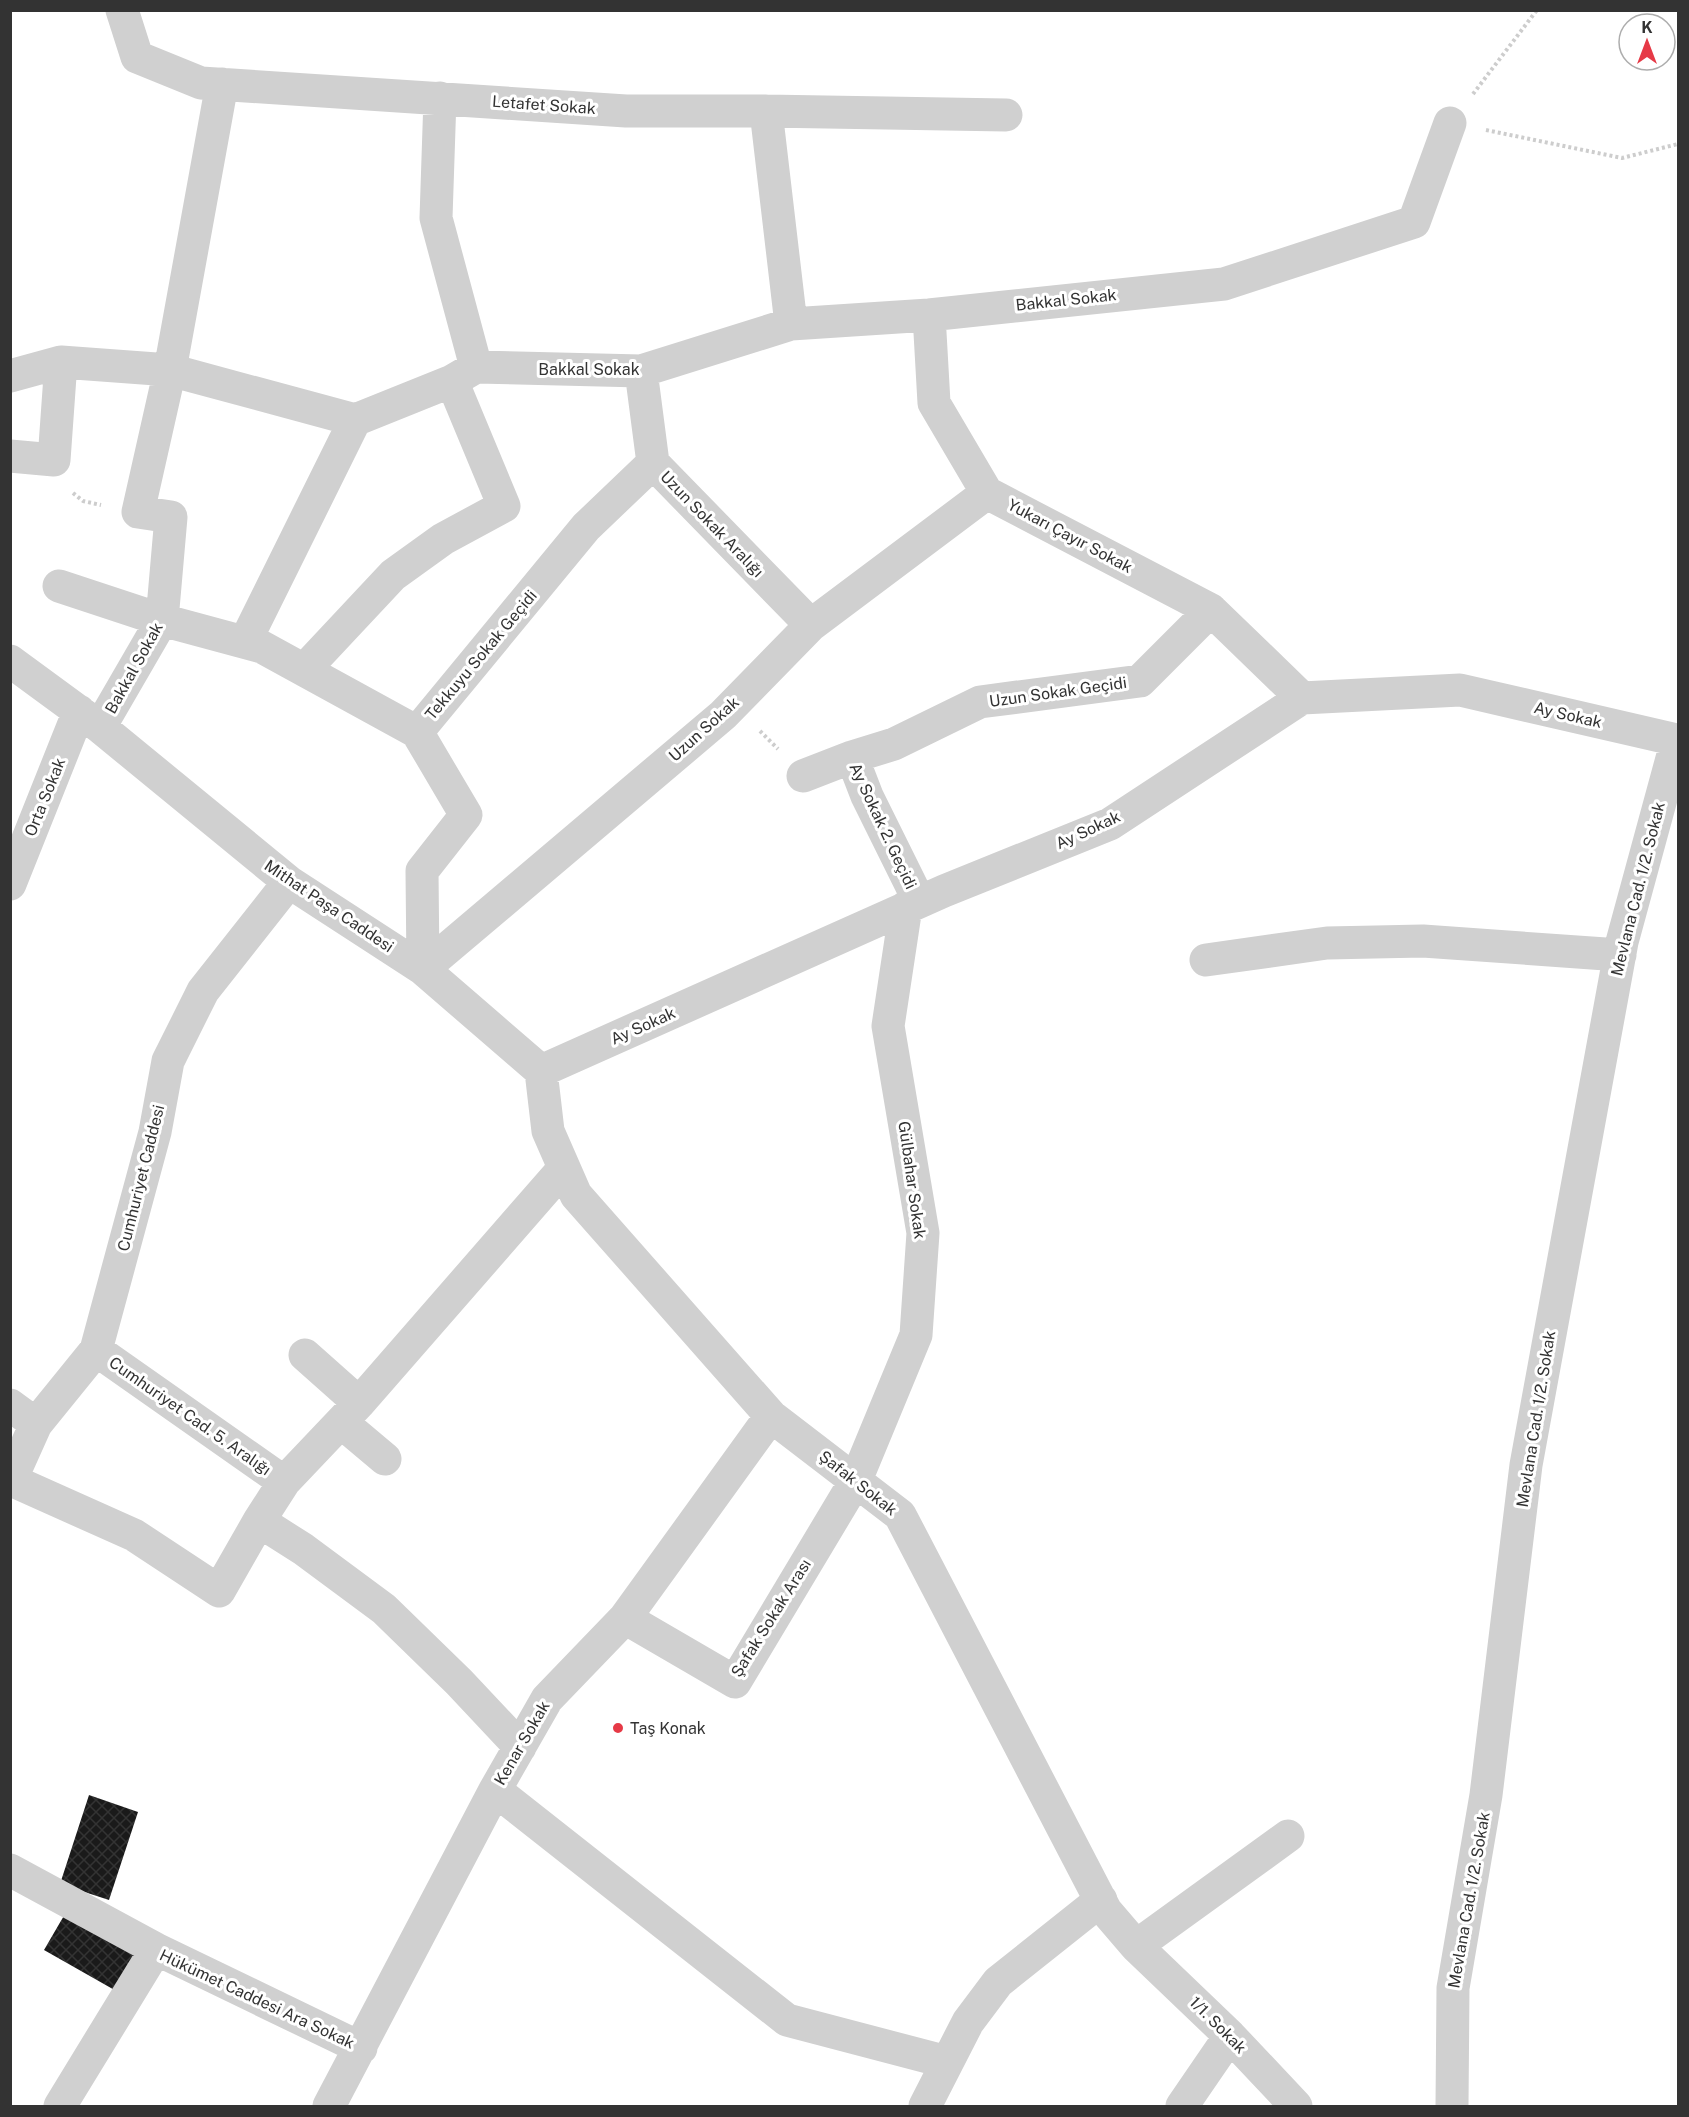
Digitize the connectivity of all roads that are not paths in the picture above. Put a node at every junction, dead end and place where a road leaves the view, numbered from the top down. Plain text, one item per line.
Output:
1 (122, 10) edge
2 (222, 84) junction
3 (440, 98) junction
4 (765, 111) junction
5 (1006, 115) dead end
6 (1450, 123) road end
7 (929, 315) junction
8 (791, 324) junction
9 (61, 362) junction
10 (170, 370) junction
11 (641, 371) junction
12 (464, 374) junction
13 (10, 376) edge
14 (355, 420) junction
15 (10, 456) edge
16 (652, 463) junction
17 (987, 493) junction
18 (59, 586) dead end
19 (1211, 610) junction
20 (162, 620) junction
21 (811, 625) junction
22 (245, 642) junction
23 (10, 661) edge
24 (304, 670) junction
25 (1302, 698) junction
26 (90, 719) junction
27 (417, 732) junction
28 (1677, 740) edge
29 (852, 757) junction
30 (803, 776) road end
31 (289, 882) junction
32 (10, 884) edge
33 (913, 904) junction
34 (1620, 955) junction
35 (1206, 960) dead end
36 (423, 969) junction
37 (541, 1071) junction
38 (564, 1168) junction
39 (96, 1350) junction
40 (305, 1355) dead end
41 (10, 1405) edge
42 (350, 1412) junction
43 (771, 1416) junction
44 (36, 1424) junction
45 (385, 1459) dead end
46 (856, 1480) junction
47 (11, 1481) edge
48 (284, 1482) junction
49 (259, 1521) junction
50 (625, 1618) junction
51 (520, 1747) junction
52 (495, 1790) junction
53 (1288, 1836) dead end
54 (10, 1870) edge
55 (1101, 1900) junction
56 (1136, 1946) junction
57 (156, 1949) junction
58 (1230, 2036) junction
59 (361, 2048) junction
60 (947, 2062) junction
61 (60, 2106) edge
62 (329, 2106) edge
63 (925, 2106) edge
64 (1182, 2106) edge
65 (1296, 2106) edge
66 (1452, 2106) edge

1 - 2 street, Letafet Sokak
2 - 3 street, Letafet Sokak
2 - 10 street
3 - 4 street, Letafet Sokak
3 - 12 street
4 - 5 street, Letafet Sokak
4 - 8 street
6 - 7 street, Bakkal Sokak
7 - 8 street, Bakkal Sokak
7 - 17 street, Yukarı Çayır Sokak
8 - 11 street, Bakkal Sokak
9 - 10 street
9 - 13 street
9 - 15 street
10 - 14 street
10 - 20 street, Bakkal Sokak
11 - 12 street, Bakkal Sokak
11 - 16 street, Uzun Sokak Aralığı
12 - 14 street, Bakkal Sokak
12 - 24 street
14 - 22 street
16 - 21 street, Uzun Sokak Aralığı
16 - 27 street, Tekkuyu Sokak Geçidi
17 - 19 street, Yukarı Çayır Sokak
17 - 21 street, Uzun Sokak
18 - 20 street
19 - 25 street, Yukarı Çayır Sokak
19 - 29 street, Uzun Sokak Geçidi
20 - 22 street
20 - 26 street, Bakkal Sokak
21 - 36 street, Uzun Sokak
22 - 24 street
23 - 26 street, Mithat Paşa Caddesi
24 - 27 street
25 - 28 street, Ay Sokak
25 - 33 street, Ay Sokak
26 - 31 street, Mithat Paşa Caddesi
26 - 32 street, Orta Sokak
27 - 36 street, Tekkuyu Sokak Geçidi
28 - 34 street, Mevlana Cad. 1/2. Sokak
29 - 30 street, Ay Sokak 2. Geçidi
29 - 33 street, Ay Sokak 2. Geçidi
31 - 36 street, Mithat Paşa Caddesi
31 - 39 street, Cumhuriyet Caddesi
33 - 37 street, Ay Sokak
33 - 46 street, Gülbahar Sokak
34 - 35 street
34 - 66 street, Mevlana Cad. 1/2. Sokak
36 - 37 street, Mithat Paşa Caddesi
37 - 38 street, Şafak Sokak
38 - 42 street
38 - 43 street, Şafak Sokak
39 - 44 street, Cumhuriyet Caddesi
39 - 48 street, Cumhuriyet Cad. 5. Aralığı
40 - 42 street
41 - 44 street
42 - 45 street
42 - 48 street
43 - 46 street, Şafak Sokak
43 - 50 street, Kenar Sokak
44 - 47 street, Cumhuriyet Caddesi
46 - 50 street, Şafak Sokak Arası
46 - 55 street, Şafak Sokak
47 - 49 street
48 - 49 street
49 - 51 street
50 - 51 street, Kenar Sokak
51 - 52 street, Kenar Sokak
52 - 59 street, Kenar Sokak
52 - 60 street
53 - 56 street
54 - 57 street
55 - 56 street, Şafak Sokak
55 - 60 street
56 - 58 street, 1/1. Sokak
57 - 59 street, Hükümet Caddesi Ara Sokak
57 - 61 street, Hükümet Caddesi Ara Sokak
58 - 64 street
58 - 65 street, 1/1. Sokak
59 - 62 street, Kenar Sokak
60 - 63 street

